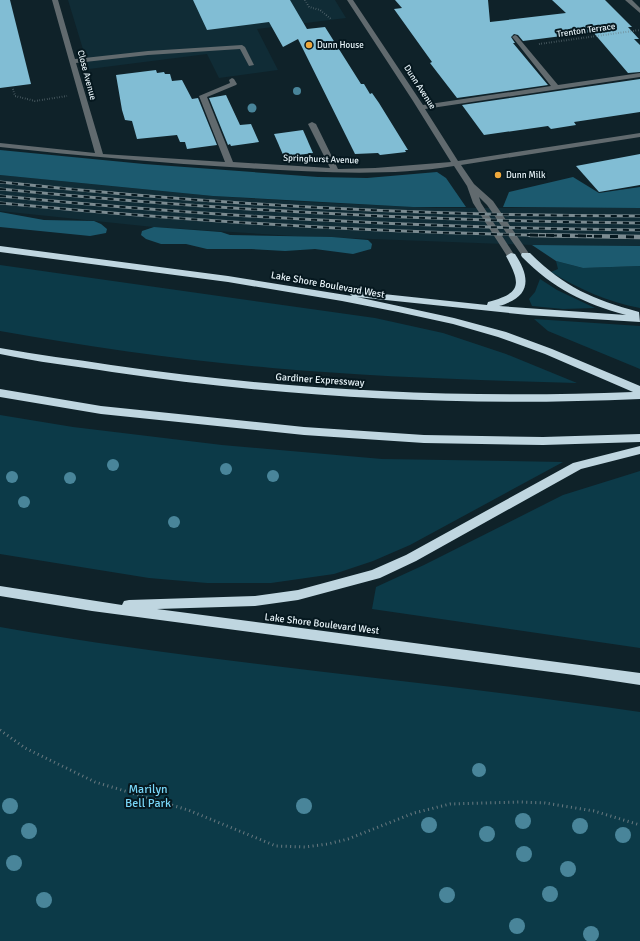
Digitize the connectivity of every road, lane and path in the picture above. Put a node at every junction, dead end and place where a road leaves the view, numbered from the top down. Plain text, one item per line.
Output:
1 (55, 0) edge
2 (305, 0) edge
3 (350, 0) edge
4 (628, 0) edge
5 (640, 12) edge
6 (331, 19) dead end
7 (640, 30) edge
8 (515, 37) dead end
9 (533, 44) dead end
10 (73, 61) junction
11 (251, 65) dead end
12 (640, 75) edge
13 (232, 80) dead end
14 (556, 87) junction
15 (13, 89) dead end
16 (71, 95) dead end
17 (421, 107) junction
18 (312, 124) dead end
19 (640, 136) edge
20 (0, 145) edge
21 (100, 156) junction
22 (457, 164) junction
23 (230, 165) junction
24 (335, 171) junction
25 (471, 186) junction
26 (0, 249) edge
27 (526, 255) joint
28 (511, 256) joint
29 (288, 288) junction
30 (475, 306) junction
31 (640, 315) edge
32 (640, 319) edge
33 (0, 351) edge
34 (640, 390) edge
35 (0, 393) edge
36 (640, 395) edge
37 (640, 438) edge
38 (640, 450) edge
39 (0, 591) edge
40 (92, 606) junction
41 (640, 679) edge
42 (0, 730) edge
43 (640, 825) edge

1 - 10 street, Close Avenue
2 - 6 path
3 - 17 street, Dunn Avenue
4 - 5 street
7 - 9 path, Trenton Terrace
8 - 14 street
10 - 11 street
10 - 21 street, Close Avenue
12 - 14 street
13 - 23 street
14 - 17 street
15 - 16 path
17 - 22 street, Dunn Avenue
18 - 24 street
19 - 22 street, Springhurst Avenue
20 - 21 street, Springhurst Avenue
21 - 23 street, Springhurst Avenue
22 - 24 street, Springhurst Avenue
22 - 25 street, Dunn Avenue
23 - 24 street, Springhurst Avenue
25 - 27 street, Dunn Avenue
25 - 28 street, Dunn Avenue
26 - 29 highway, Lake Shore Boulevard West
27 - 31 highway
28 - 30 highway
29 - 30 highway
29 - 34 highway, Lake Shore Boulevard West
30 - 32 highway
33 - 36 highway, Gardiner Expressway
35 - 37 highway
38 - 40 highway
39 - 40 highway, Lake Shore Boulevard West
40 - 41 highway, Lake Shore Boulevard West
42 - 43 path

